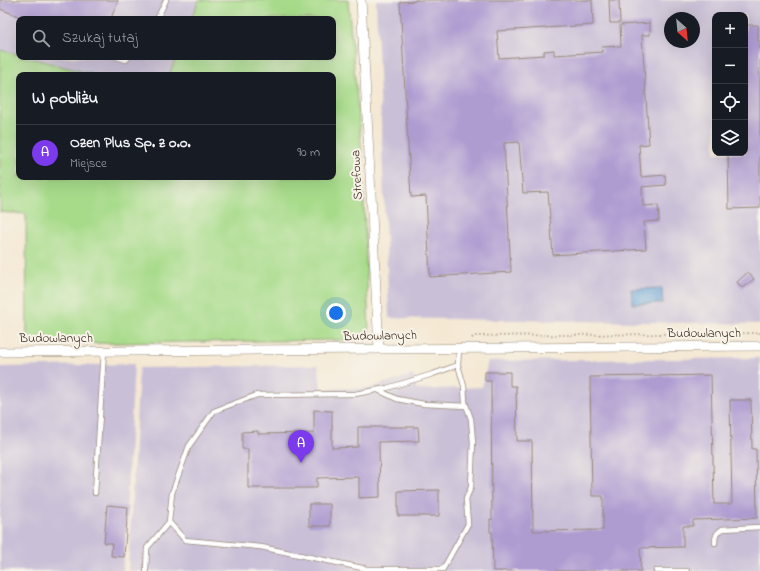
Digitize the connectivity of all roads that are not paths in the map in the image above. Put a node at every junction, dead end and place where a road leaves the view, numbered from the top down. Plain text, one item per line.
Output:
1 (166, 0) edge
2 (360, 0) edge
3 (158, 16) edge
4 (760, 346) edge
5 (459, 348) junction
6 (379, 349) junction
7 (104, 351) junction
8 (0, 352) edge
9 (458, 365) junction
10 (378, 390) junction
11 (466, 406) junction
12 (95, 493) dead end
13 (169, 522) junction
14 (760, 527) edge
15 (714, 543) dead end
16 (444, 570) edge
17 (146, 571) edge
18 (656, 571) edge
19 (687, 571) edge

1 - 3 lane
2 - 6 street, Strefowa
4 - 5 street, Budowlanych
5 - 6 street, Budowlanych
5 - 9 lane
6 - 7 street, Budowlanych
7 - 8 street, Budowlanych
7 - 12 lane
9 - 10 lane
9 - 11 lane
10 - 11 lane
10 - 13 lane
11 - 16 lane
13 - 16 lane
13 - 17 lane
14 - 15 lane
18 - 19 lane

